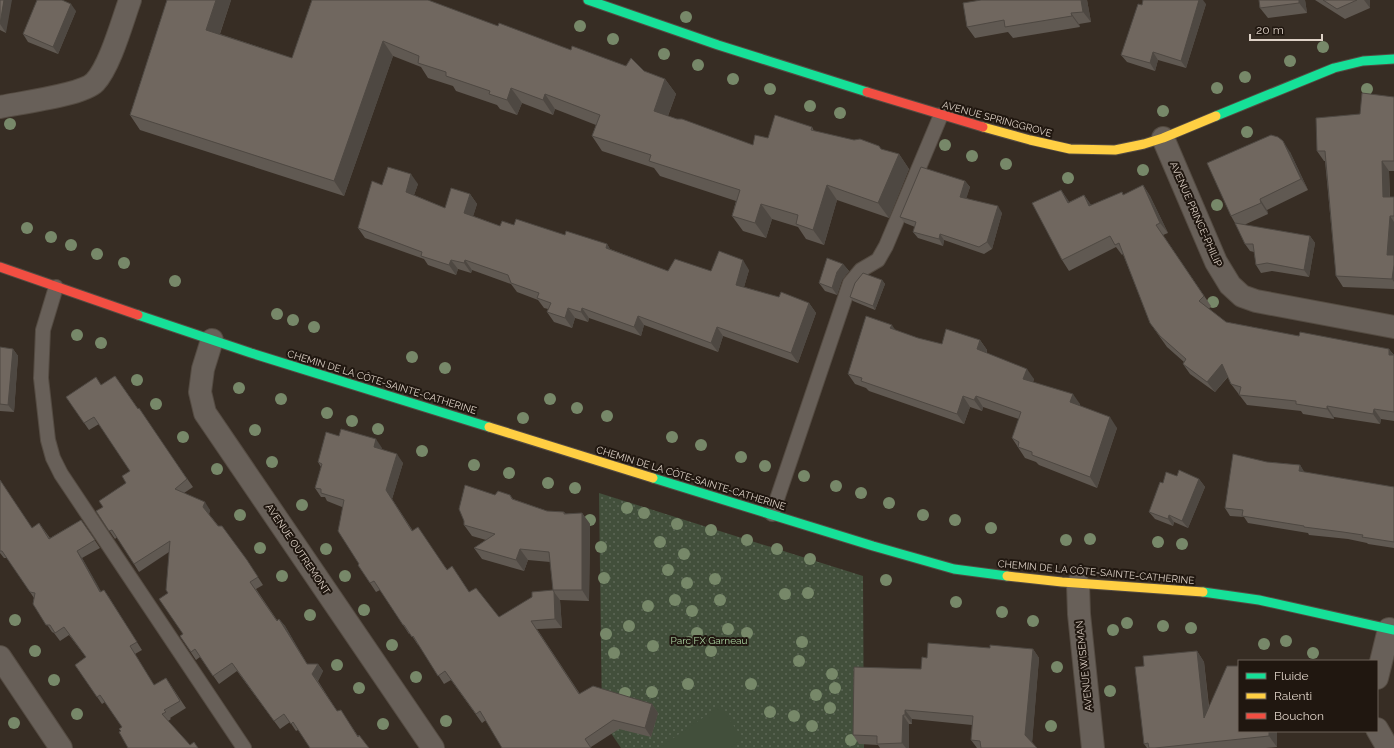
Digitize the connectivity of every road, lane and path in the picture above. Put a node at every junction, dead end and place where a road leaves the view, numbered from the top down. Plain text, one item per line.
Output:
1 (130, 0) edge
2 (593, 1) edge
3 (1394, 59) edge
4 (0, 107) edge
5 (941, 115) junction
6 (1163, 138) junction
7 (0, 267) edge
8 (56, 287) junction
9 (1394, 327) edge
10 (212, 340) junction
11 (772, 514) junction
12 (1078, 584) junction
13 (1392, 630) edge
14 (0, 657) edge
15 (1378, 675) edge
16 (1378, 731) edge
17 (61, 748) edge
18 (244, 748) edge
19 (433, 748) edge
20 (1093, 748) edge
21 (1388, 748) edge

1 - 4 street
2 - 5 main road, AVENUE SPRINGGROVE
3 - 6 main road, AVENUE SPRINGGROVE
5 - 6 main road, AVENUE SPRINGGROVE
5 - 11 lane
6 - 9 street, AVENUE PRINCE-PHILIP
7 - 8 main road, CHEMIN DE LA CÔTE-SAINTE-CATHERINE
8 - 10 main road, CHEMIN DE LA CÔTE-SAINTE-CATHERINE
8 - 18 lane
10 - 11 main road, CHEMIN DE LA CÔTE-SAINTE-CATHERINE
10 - 19 street, AVENUE OUTREMONT
11 - 12 main road, CHEMIN DE LA CÔTE-SAINTE-CATHERINE
12 - 13 main road, CHEMIN DE LA CÔTE-SAINTE-CATHERINE
12 - 20 street, AVENUE WISEMAN
13 - 15 street
14 - 17 street
16 - 21 street

